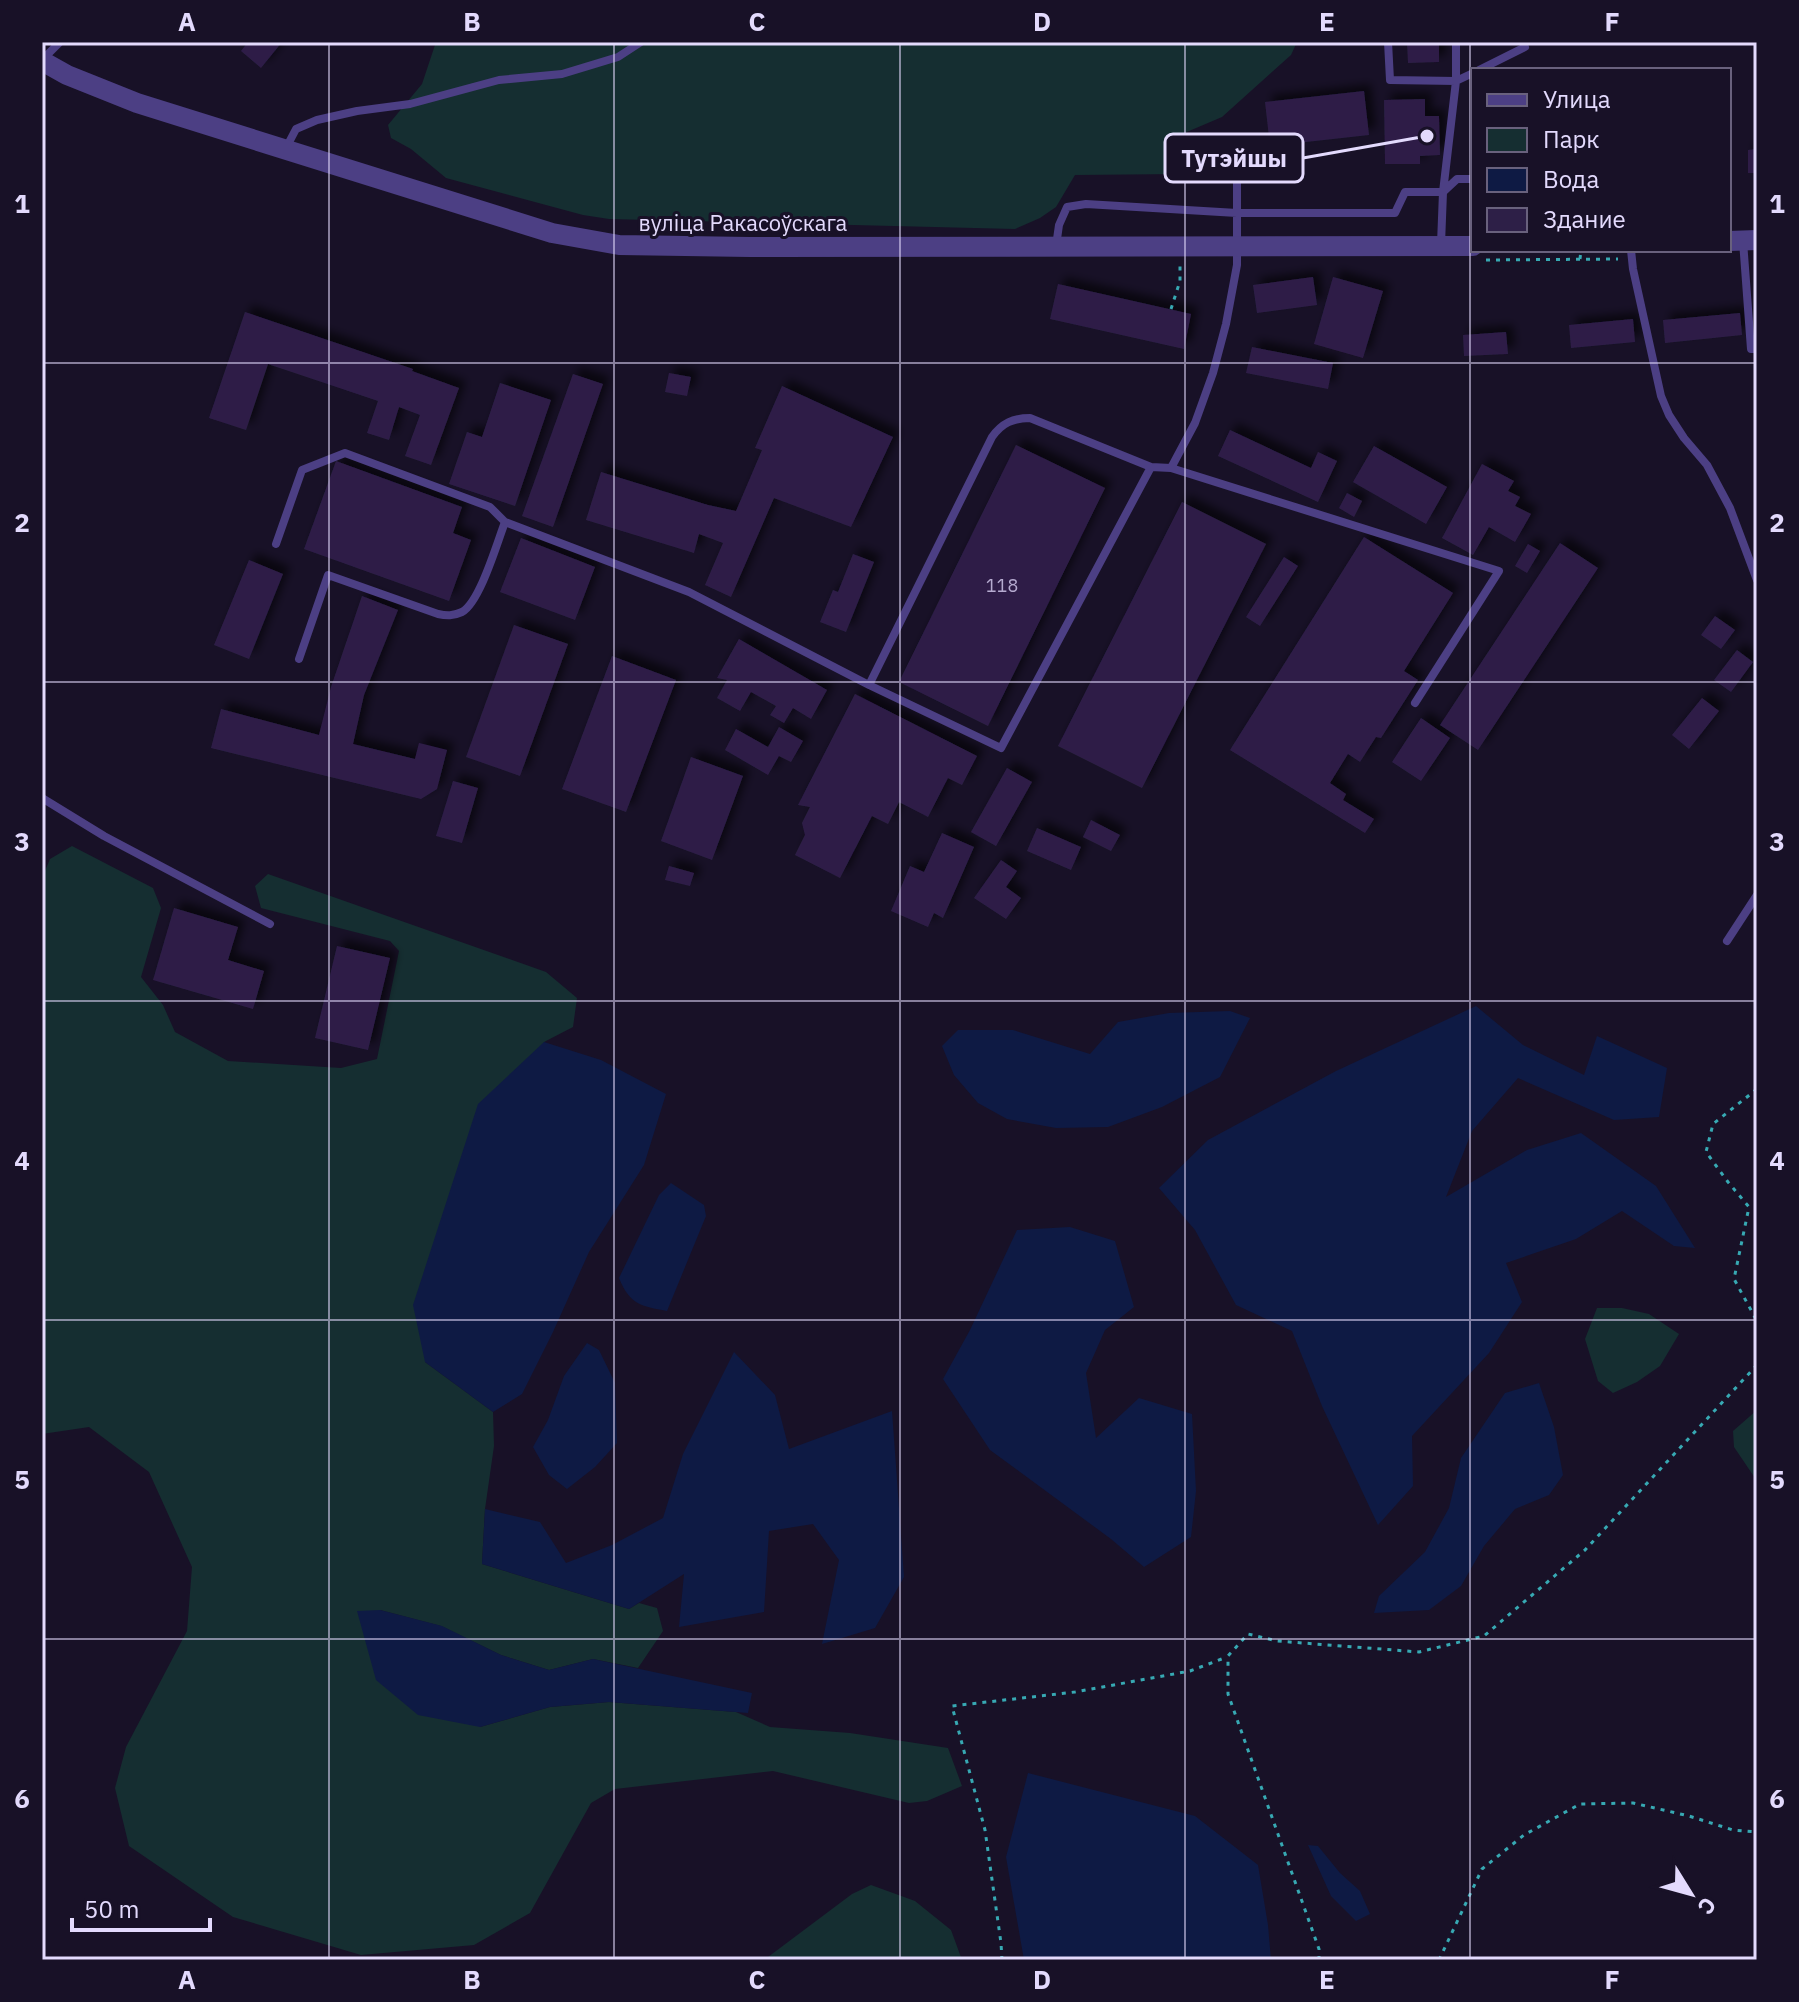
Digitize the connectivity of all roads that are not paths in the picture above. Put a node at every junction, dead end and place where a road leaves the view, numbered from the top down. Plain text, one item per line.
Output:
1 (60, 42) edge
2 (641, 42) edge
3 (1388, 42) edge
4 (1456, 42) edge
5 (1525, 47) dead end
6 (42, 60) edge
7 (1483, 68) edge
8 (1471, 74) edge
9 (1456, 81) junction
10 (1237, 142) dead end
11 (285, 150) junction
12 (1471, 179) edge
13 (1443, 192) junction
14 (1237, 213) junction
15 (1743, 240) edge
16 (1441, 246) junction
17 (1471, 246) edge
18 (1056, 247) junction
19 (1237, 247) junction
20 (1632, 254) edge
21 (1757, 349) edge
22 (1151, 467) junction
23 (1171, 468) junction
24 (505, 522) junction
25 (276, 544) dead end
26 (1757, 580) edge
27 (299, 659) dead end
28 (869, 685) junction
29 (1415, 703) dead end
30 (42, 798) edge
31 (1757, 895) edge
32 (270, 924) dead end
33 (1727, 941) dead end

1 - 6 lane
2 - 11 lane
3 - 9 lane
4 - 9 lane
5 - 7 lane
6 - 11 street, вуліца Ракасоўскага
8 - 9 lane
9 - 13 lane
10 - 14 lane
11 - 18 street, вуліца Ракасоўскага
12 - 13 lane
13 - 14 lane
13 - 16 lane
14 - 18 lane
14 - 19 lane
15 - 21 lane
16 - 17 street, вуліца Ракасоўскага
16 - 19 street, вуліца Ракасоўскага
18 - 19 street, вуліца Ракасоўскага
19 - 23 lane
20 - 26 lane
22 - 23 lane
22 - 28 lane
22 - 28 lane
23 - 29 lane
24 - 25 lane
24 - 27 lane
24 - 28 lane
30 - 32 lane
31 - 33 lane

